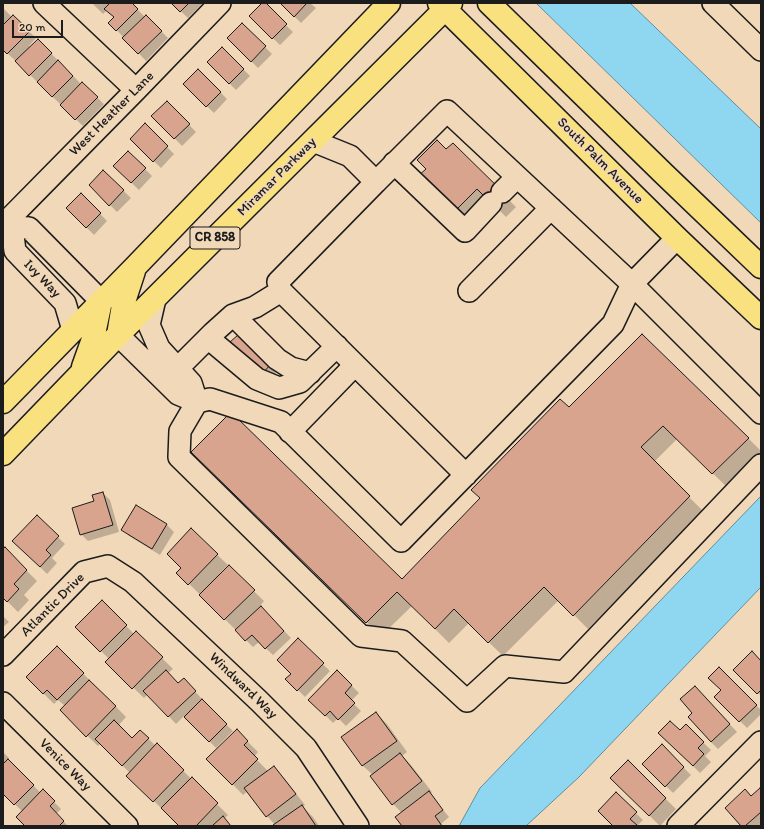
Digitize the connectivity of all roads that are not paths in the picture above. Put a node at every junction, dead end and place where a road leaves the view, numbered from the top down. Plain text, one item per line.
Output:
1 (44, 3) edge
2 (220, 3) edge
3 (389, 3) edge
4 (489, 3) edge
5 (713, 3) edge
6 (445, 5) edge
7 (760, 48) edge
8 (136, 90) junction
9 (313, 141) junction
10 (394, 163) junction
11 (517, 177) junction
12 (376, 182) junction
13 (551, 208) junction
14 (6, 223) edge
15 (677, 238) junction
16 (761, 266) edge
17 (135, 267) junction
18 (632, 284) junction
19 (281, 291) junction
20 (469, 291) dead end
21 (155, 299) junction
22 (101, 301) junction
23 (233, 315) junction
24 (761, 318) edge
25 (73, 330) junction
26 (118, 336) junction
27 (208, 338) junction
28 (337, 346) junction
29 (355, 364) junction
30 (178, 368) junction
31 (310, 373) junction
32 (81, 374) junction
33 (3, 402) edge
34 (196, 402) junction
35 (761, 413) edge
36 (290, 432) junction
37 (3, 454) edge
38 (761, 465) edge
39 (466, 474) junction
40 (108, 566) joint
41 (3, 655) edge
42 (3, 703) edge
43 (759, 747) edge
44 (127, 826) edge
45 (358, 826) edge
46 (678, 826) edge

1 - 8 street
2 - 8 street, West Heather Lane
3 - 17 main road, CR 858
4 - 16 main road
5 - 7 street
6 - 9 main road, Miramar Parkway / CR 858
6 - 15 main road, South Palm Avenue
8 - 14 street, West Heather Lane
9 - 12 street
9 - 21 main road, Miramar Parkway / CR 858
10 - 11 street
10 - 11 street
10 - 12 street
11 - 13 street
12 - 19 street
13 - 18 street
13 - 20 street
14 - 22 street, Ivy Way
14 - 25 street, Ivy Way
15 - 18 street
15 - 24 main road, South Palm Avenue
17 - 22 main road, CR 858
17 - 26 main road
18 - 35 street
18 - 39 street
19 - 23 street
19 - 28 street
21 - 26 main road, Miramar Parkway / CR 858
21 - 30 street
22 - 25 main road, CR 858
22 - 32 main road
23 - 27 street
23 - 31 street
25 - 33 main road, CR 858
26 - 32 main road, Miramar Parkway / CR 858
26 - 34 street
27 - 30 street
27 - 31 street
28 - 29 street
28 - 31 street
29 - 36 street
29 - 39 street
30 - 34 street
32 - 37 main road, Miramar Parkway / CR 858
34 - 36 street
34 - 38 street
36 - 39 street
40 - 41 street, Atlantic Drive
40 - 45 street, Windward Way
42 - 44 street, Venice Way
43 - 46 street

